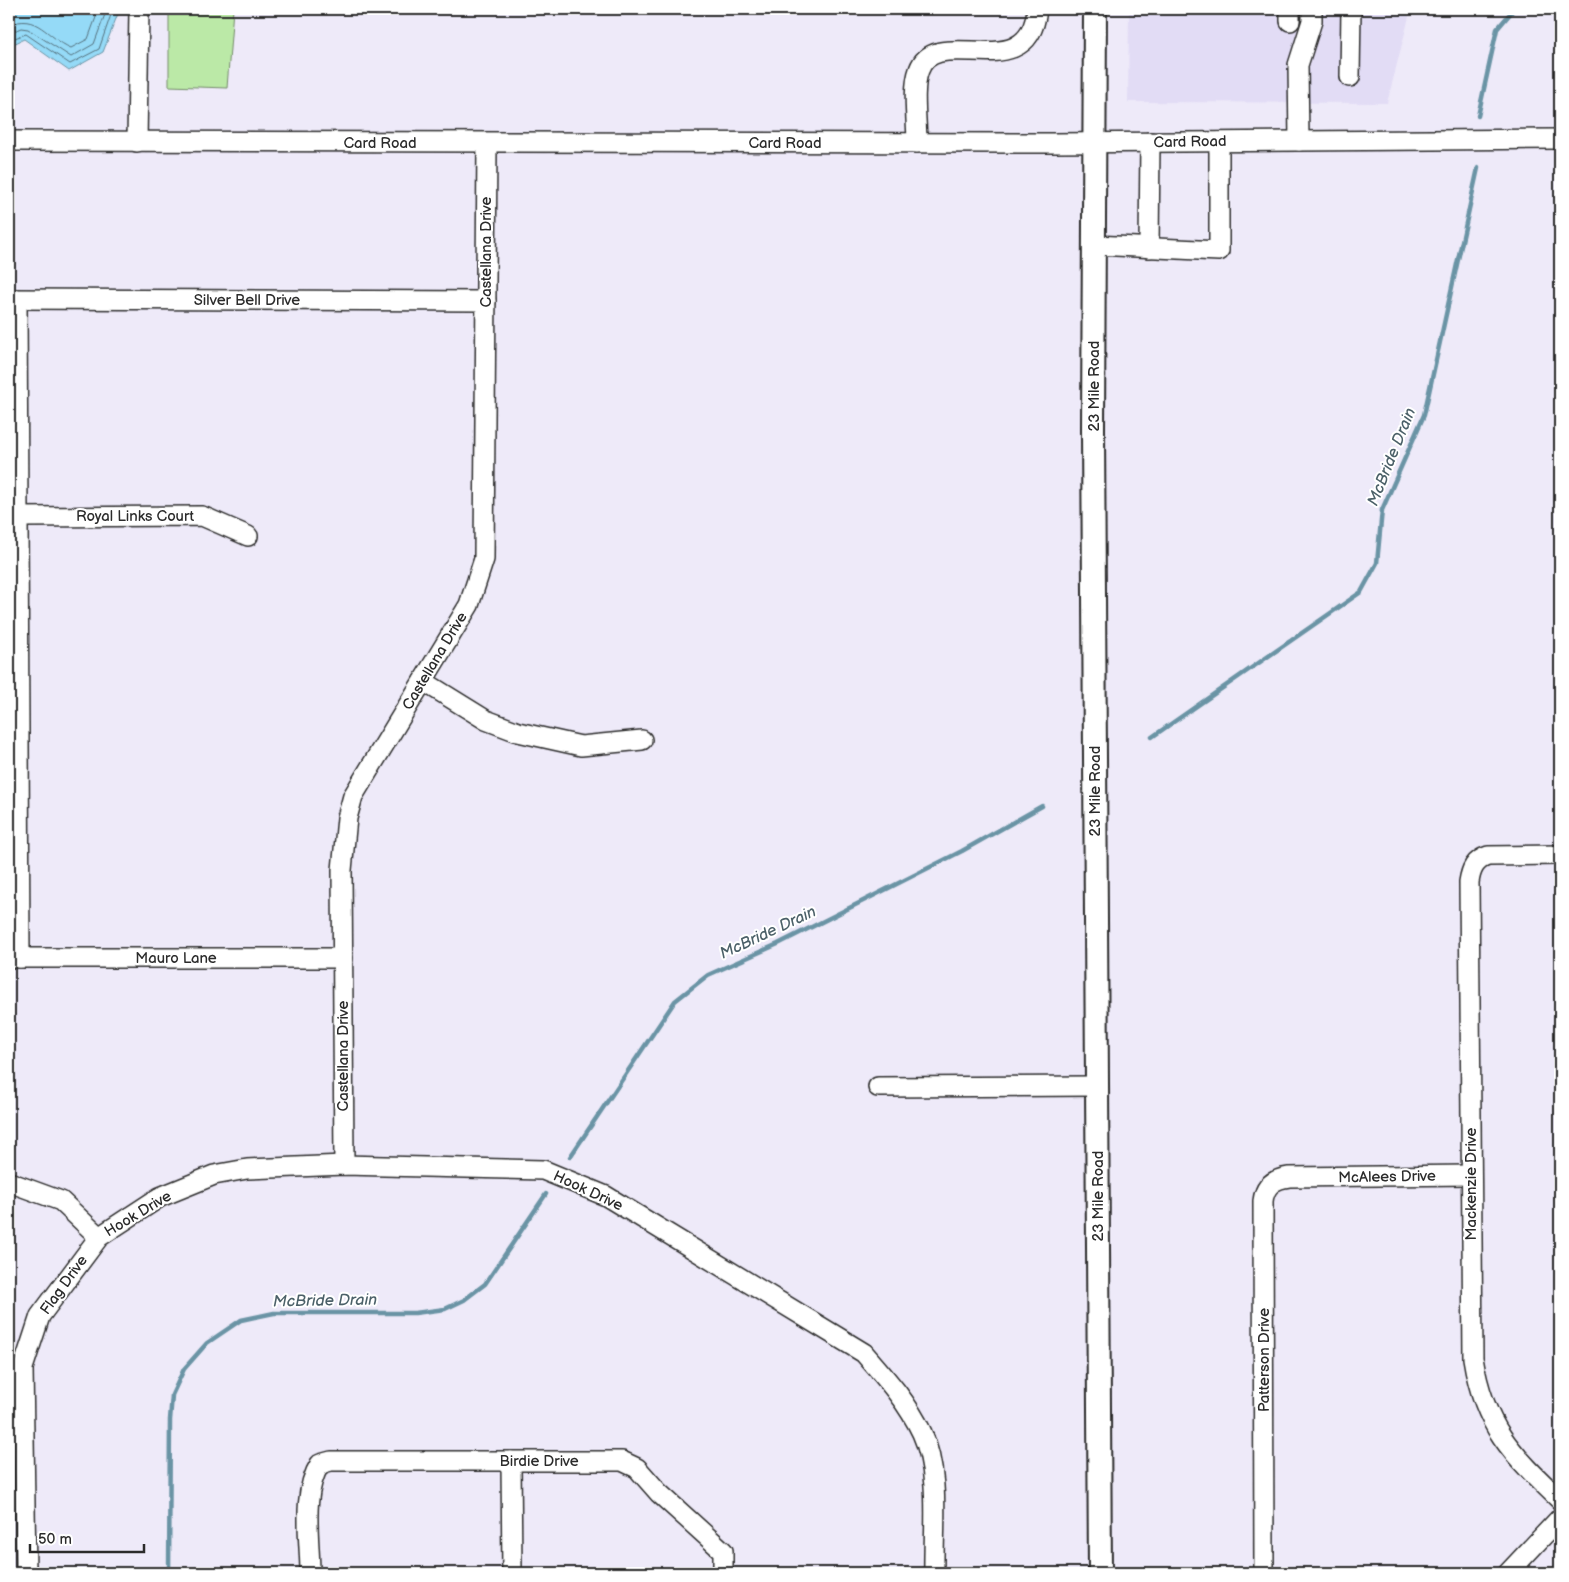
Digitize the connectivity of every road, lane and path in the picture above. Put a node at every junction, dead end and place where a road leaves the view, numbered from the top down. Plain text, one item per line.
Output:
1 (139, 9) edge
2 (1037, 9) edge
3 (1095, 9) edge
4 (1312, 9) edge
5 (1351, 9) edge
6 (1350, 77) dead end
7 (1560, 139) edge
8 (9, 141) edge
9 (1299, 141) junction
10 (137, 142) junction
11 (1150, 142) junction
12 (1219, 142) junction
13 (917, 143) junction
14 (1095, 143) junction
15 (487, 144) junction
16 (1095, 245) junction
17 (1149, 248) junction
18 (13, 299) edge
19 (486, 301) junction
20 (18, 517) junction
21 (248, 536) dead end
22 (423, 681) junction
23 (642, 740) dead end
24 (1560, 855) edge
25 (14, 958) edge
26 (343, 958) junction
27 (1097, 1086) junction
28 (878, 1087) dead end
29 (344, 1165) junction
30 (1471, 1175) junction
31 (1303, 1178) joint
32 (9, 1182) edge
33 (99, 1237) junction
34 (511, 1461) junction
35 (1560, 1500) edge
36 (1560, 1518) edge
37 (26, 1573) edge
38 (310, 1573) edge
39 (512, 1573) edge
40 (723, 1573) edge
41 (934, 1573) edge
42 (1100, 1573) edge
43 (1264, 1573) edge
44 (1508, 1573) edge

1 - 10 street
2 - 13 street
3 - 14 main road, 23 Mile Road
4 - 9 street
5 - 6 street
7 - 9 street, Card Road
8 - 10 street, Card Road
9 - 12 street, Card Road
10 - 15 street, Card Road
11 - 12 street, Card Road
11 - 14 street, Card Road
11 - 17 street
12 - 17 street
13 - 14 street, Card Road
13 - 15 street, Card Road
14 - 16 main road, 23 Mile Road
15 - 19 street, Castellana Drive
16 - 17 street
16 - 27 main road, 23 Mile Road
18 - 19 street, Silver Bell Drive
18 - 20 street
19 - 22 street, Castellana Drive
20 - 21 street, Royal Links Court
20 - 25 street
22 - 23 street
22 - 26 street, Castellana Drive
24 - 30 street, Mackenzie Drive
25 - 26 street, Mauro Lane
26 - 29 street, Castellana Drive
27 - 28 street
27 - 42 main road, 23 Mile Road
29 - 33 street, Hook Drive
29 - 41 street, Hook Drive
30 - 31 street, McAlees Drive
30 - 35 street, Mackenzie Drive
31 - 43 street, Patterson Drive
32 - 33 street
33 - 37 street, Flag Drive
34 - 38 street, Birdie Drive
34 - 39 street
34 - 40 street, Birdie Drive
36 - 44 street

